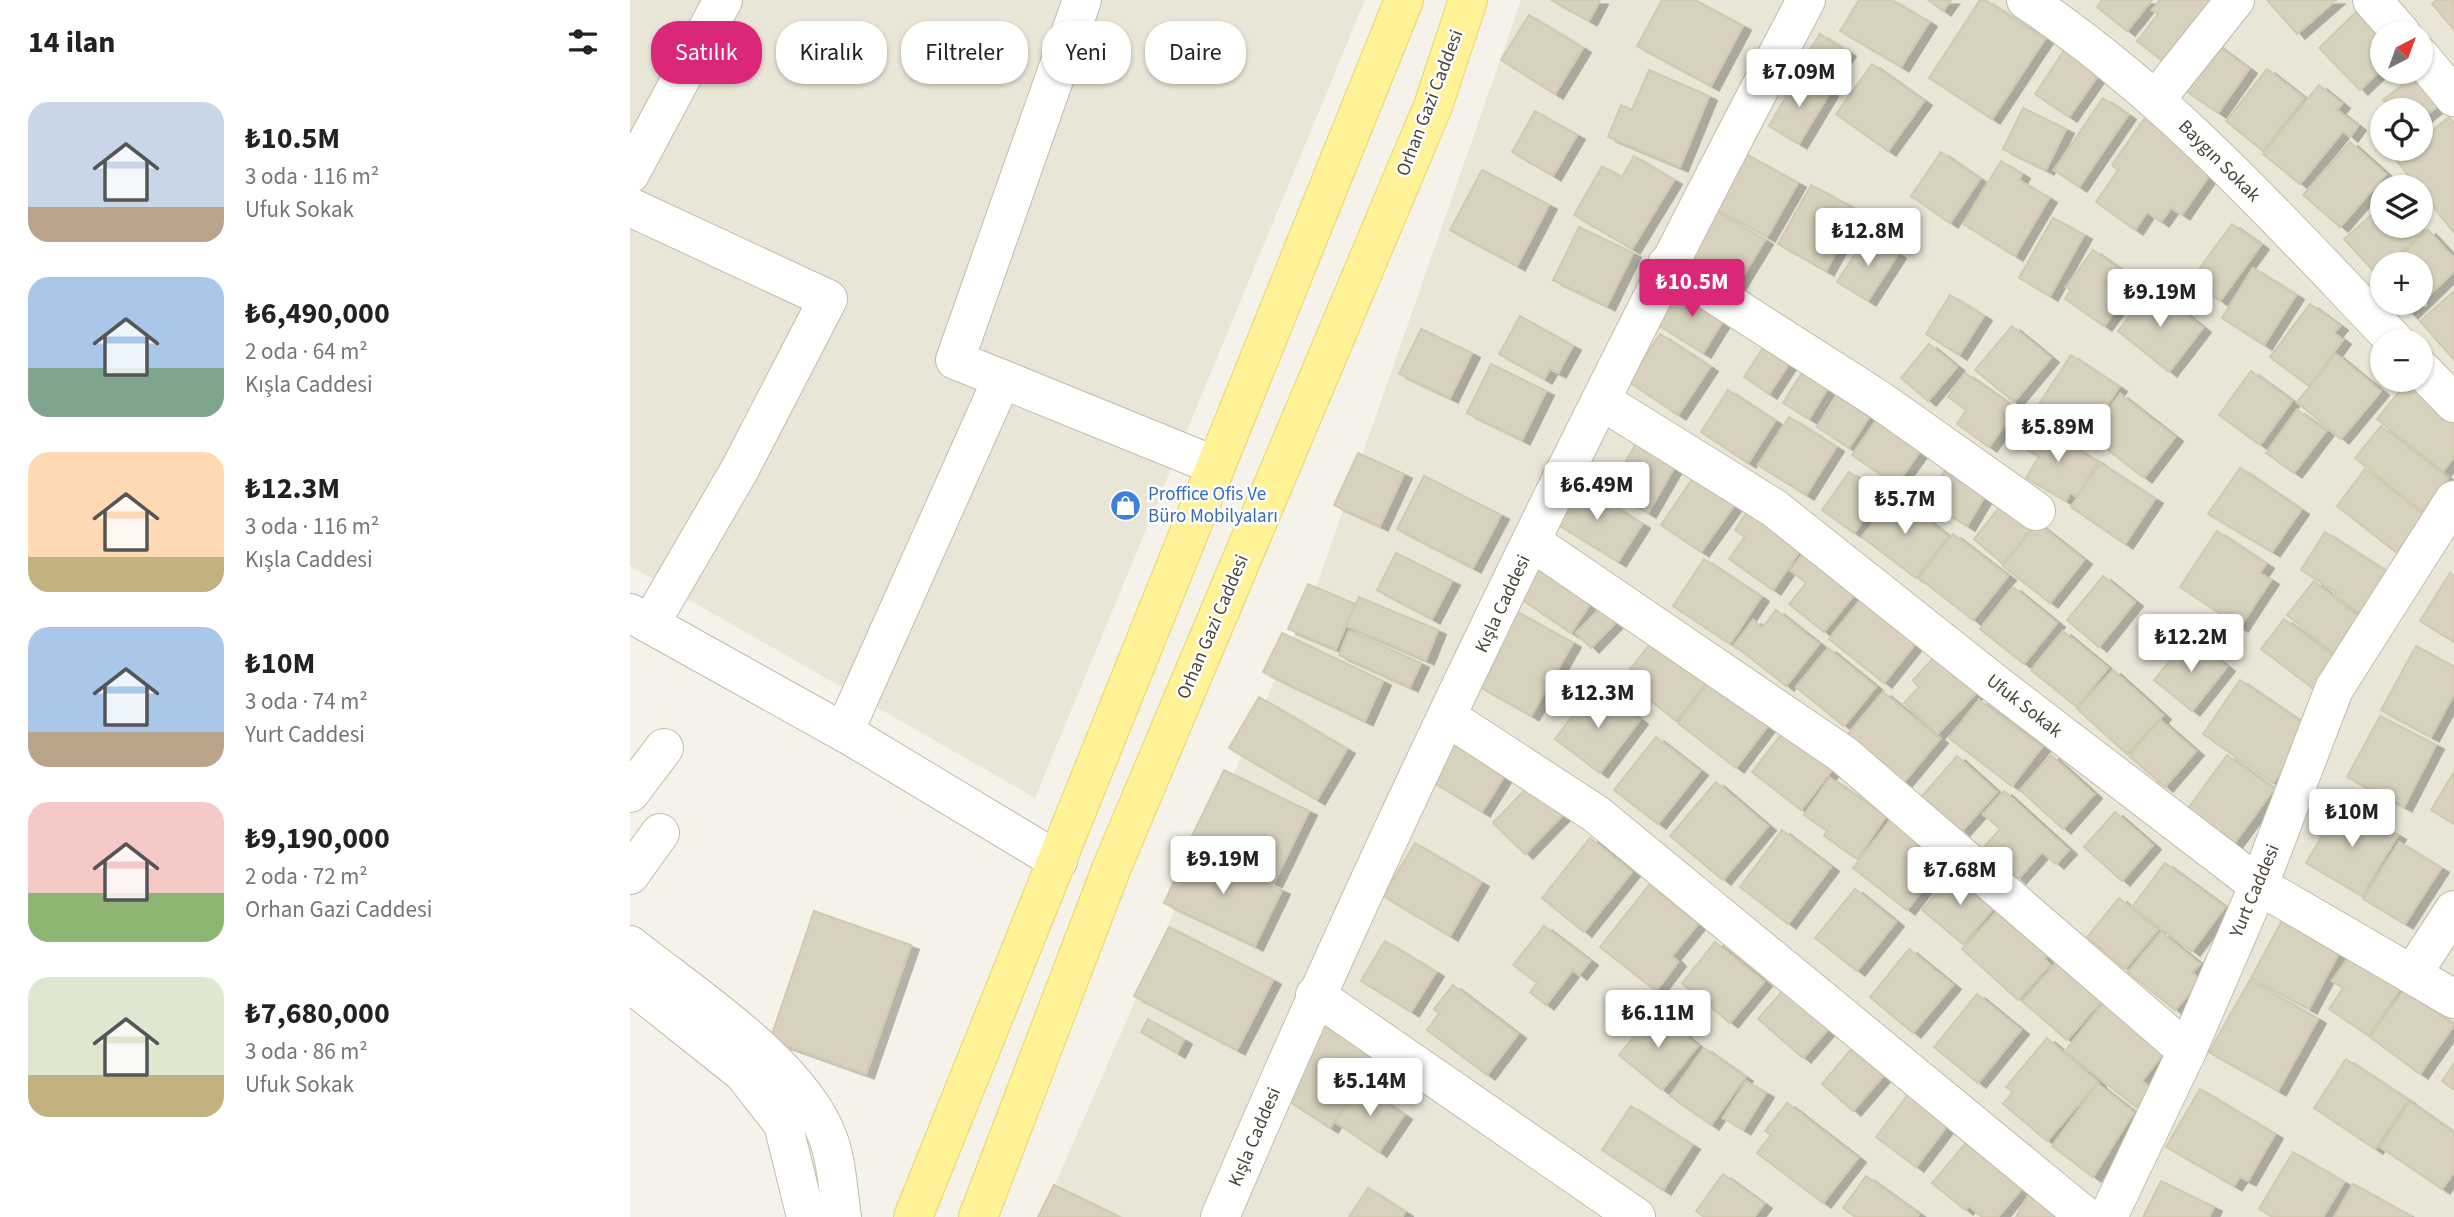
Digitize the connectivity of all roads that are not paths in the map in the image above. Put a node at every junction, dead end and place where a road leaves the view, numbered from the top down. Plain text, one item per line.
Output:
1 (723, 0) edge
2 (1082, 0) edge
3 (1404, 0) edge
4 (1468, 0) edge
5 (1806, 0) edge
6 (2026, 0) edge
7 (2235, 0) edge
8 (2372, 0) edge
9 (2390, 21) edge
10 (2433, 72) edge
11 (2454, 97) edge
12 (2156, 99) junction
13 (630, 174) edge
14 (630, 207) edge
15 (1667, 264) junction
16 (2383, 329) edge
17 (1002, 379) junction
18 (2433, 381) edge
19 (1602, 401) junction
20 (2454, 402) edge
21 (1216, 466) junction
22 (2454, 500) edge
23 (2036, 511) dead end
24 (1532, 542) junction
25 (640, 619) edge
26 (1449, 718) junction
27 (844, 732) junction
28 (664, 748) dead end
29 (630, 793) edge
30 (660, 833) dead end
31 (1058, 861) junction
32 (630, 875) edge
33 (2258, 885) junction
34 (2454, 910) edge
35 (630, 945) edge
36 (2413, 973) junction
37 (630, 983) edge
38 (1315, 995) junction
39 (2454, 999) edge
40 (2187, 1051) junction
41 (806, 1217) edge
42 (842, 1217) edge
43 (914, 1217) edge
44 (978, 1217) edge
45 (1220, 1217) edge
46 (1636, 1217) edge
47 (2086, 1217) edge
48 (2108, 1217) edge

1 - 13 street
2 - 17 street
3 - 21 main road
4 - 44 main road, Orhan Gazi Caddesi
5 - 15 street, Kışla Caddesi
6 - 12 street, Baygın Sokak
7 - 12 street
8 - 9 street
10 - 11 street
12 - 16 street, Baygın Sokak
14 - 25 street
15 - 19 street, Kışla Caddesi
15 - 23 street
17 - 21 street
17 - 27 street
18 - 20 street
19 - 24 street, Kışla Caddesi
19 - 33 street, Ufuk Sokak
21 - 31 main road
22 - 33 street, Yurt Caddesi
24 - 26 street, Kışla Caddesi
24 - 40 street
25 - 27 street
26 - 38 street, Kışla Caddesi
26 - 47 street
27 - 31 street
28 - 29 street
30 - 32 street
31 - 43 main road
33 - 36 street, Ufuk Sokak
33 - 40 street, Yurt Caddesi
34 - 36 street
35 - 42 street
36 - 39 street, Ufuk Sokak
37 - 41 street
38 - 45 street, Kışla Caddesi
38 - 46 street
40 - 48 street, Yurt Caddesi

